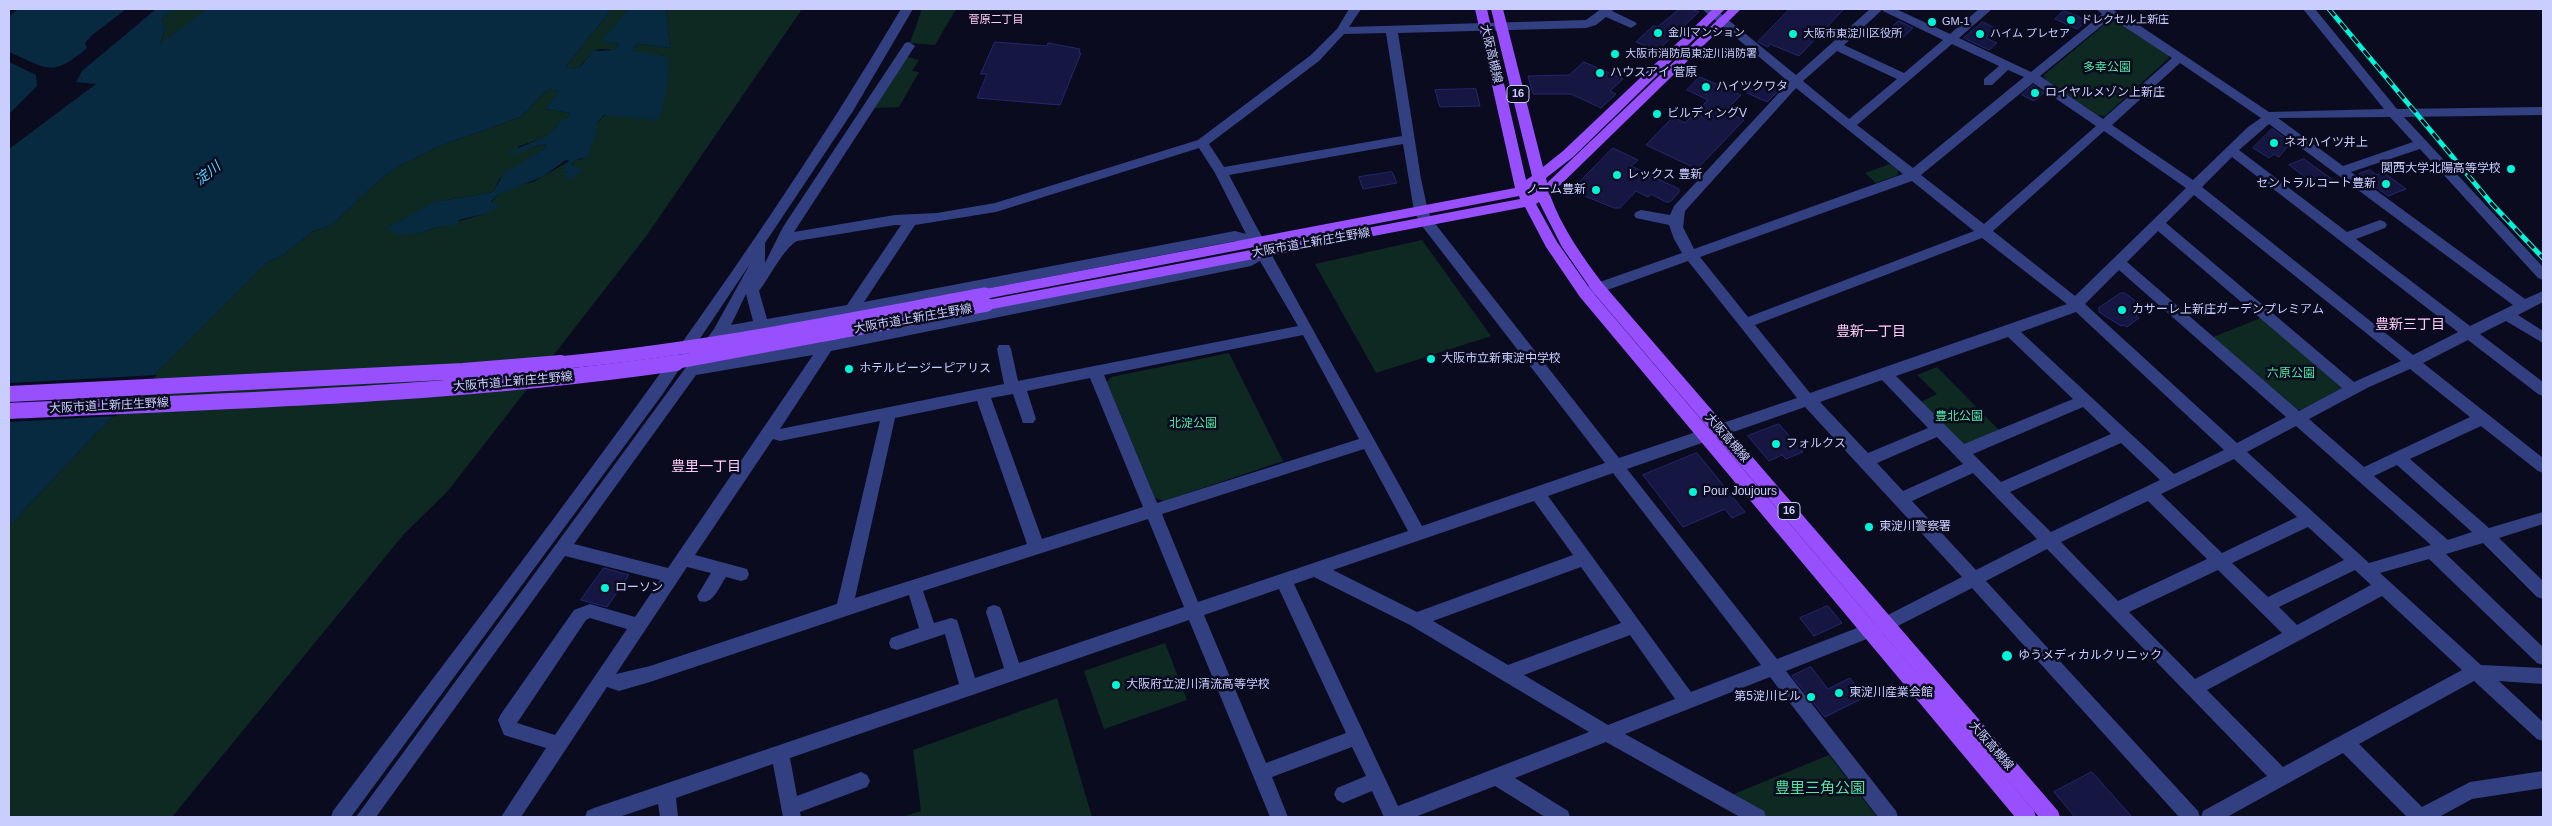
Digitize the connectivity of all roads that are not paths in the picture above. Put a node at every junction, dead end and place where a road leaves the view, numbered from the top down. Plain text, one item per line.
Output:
1 (907, 9) edge
2 (1355, 9) edge
3 (1481, 9) edge
4 (1497, 9) edge
5 (1587, 9) edge
6 (1735, 9) edge
7 (1877, 9) edge
8 (1887, 9) edge
9 (1986, 9) edge
10 (2309, 9) edge
11 (1606, 10) edge
12 (2105, 11) edge
13 (1716, 13) edge
14 (1592, 23) junction
15 (1631, 24) dead end
16 (1501, 27) junction
17 (1485, 28) junction
18 (1341, 30) junction
19 (1392, 31) junction
20 (1952, 38) junction
21 (1835, 45) junction
22 (909, 46) dead end
23 (2180, 57) junction
24 (2008, 64) junction
25 (2033, 77) junction
26 (1905, 78) junction
27 (1796, 81) junction
28 (1988, 82) dead end
29 (847, 111) junction
30 (2393, 111) junction
31 (2543, 111) edge
32 (865, 116) junction
33 (2268, 117) junction
34 (1848, 124) junction
35 (2105, 124) junction
36 (1409, 138) junction
37 (1202, 143) junction
38 (2422, 145) junction
39 (2232, 151) junction
40 (2341, 171) junction
41 (1221, 172) junction
42 (1913, 175) junction
43 (2194, 188) junction
44 (1533, 191) junction
45 (1642, 214) dead end
46 (1424, 217) junction
47 (911, 221) junction
48 (1675, 221) junction
49 (2158, 224) junction
50 (2380, 225) dead end
51 (1984, 231) junction
52 (2344, 238) junction
53 (784, 242) junction
54 (758, 243) junction
55 (1259, 247) junction
56 (1691, 255) junction
57 (2119, 262) junction
58 (2543, 275) edge
59 (1592, 291) junction
60 (2543, 296) edge
61 (986, 300) junction
62 (2076, 304) junction
63 (2524, 306) junction
64 (850, 310) junction
65 (2507, 314) junction
66 (1746, 323) junction
67 (762, 326) junction
68 (1307, 329) junction
69 (2011, 331) junction
70 (720, 332) junction
71 (2469, 333) junction
72 (2543, 338) edge
73 (825, 347) junction
74 (1004, 349) dead end
75 (2412, 362) junction
76 (690, 371) junction
77 (1095, 372) junction
78 (1886, 375) junction
79 (1015, 388) junction
80 (2354, 390) junction
81 (2543, 390) edge
82 (9, 394) edge
83 (982, 394) junction
84 (2085, 400) junction
85 (1808, 401) junction
86 (9, 411) edge
87 (889, 413) junction
88 (2481, 418) junction
89 (1028, 419) dead end
90 (2297, 419) junction
91 (1939, 430) junction
92 (769, 431) junction
93 (1713, 433) junction
94 (2123, 436) junction
95 (1367, 442) junction
96 (2236, 451) junction
97 (1961, 452) junction
98 (2398, 457) junction
99 (1866, 461) junction
100 (1974, 466) junction
101 (1616, 467) junction
102 (2543, 467) edge
103 (2361, 475) junction
104 (2171, 481) junction
105 (1998, 490) junction
106 (2149, 492) junction
107 (1537, 493) junction
108 (1901, 499) junction
109 (1154, 510) junction
110 (2543, 518) edge
111 (2309, 519) junction
112 (1418, 534) junction
113 (2486, 535) junction
114 (2048, 541) junction
115 (561, 548) junction
116 (1037, 549) junction
117 (2438, 549) junction
118 (1585, 558) junction
119 (683, 559) junction
120 (2220, 561) junction
121 (2361, 566) junction
122 (722, 569) junction
123 (1316, 570) junction
124 (741, 574) dead end
125 (672, 576) junction
126 (1974, 578) junction
127 (1284, 581) junction
128 (914, 587) junction
129 (2383, 587) junction
130 (2543, 592) edge
131 (705, 596) dead end
132 (2265, 606) junction
133 (844, 608) junction
134 (2116, 610) junction
135 (994, 612) dead end
136 (1193, 612) junction
137 (1416, 620) junction
138 (1886, 624) junction
139 (638, 625) junction
140 (1634, 626) junction
141 (1870, 630) junction
142 (928, 632) junction
143 (2295, 634) junction
144 (897, 643) dead end
145 (2543, 658) edge
146 (1774, 668) junction
147 (2476, 672) junction
148 (1508, 673) junction
149 (1014, 674) junction
150 (2543, 676) edge
151 (603, 678) junction
152 (969, 689) junction
153 (2193, 689) junction
154 (1688, 701) junction
155 (1606, 733) junction
156 (2543, 733) edge
157 (1357, 737) junction
158 (2344, 743) junction
159 (558, 744) junction
160 (780, 755) junction
161 (1261, 773) junction
162 (1497, 778) junction
163 (2281, 778) junction
164 (1377, 780) junction
165 (2543, 780) edge
166 (862, 781) dead end
167 (666, 793) junction
168 (1343, 794) dead end
169 (791, 812) edge
170 (340, 817) edge
171 (365, 817) edge
172 (510, 817) edge
173 (594, 817) edge
174 (669, 817) edge
175 (1279, 817) edge
176 (1394, 817) edge
177 (1561, 817) edge
178 (1757, 817) edge
179 (1889, 817) edge
180 (2027, 817) edge
181 (2052, 817) edge
182 (2191, 817) edge
183 (2210, 817) edge
184 (2420, 817) edge

1 - 29 street
2 - 18 street
3 - 17 main road, 大阪高槻線 / 16
4 - 16 main road, 大阪高槻線 / 16
5 - 14 street
6 - 13 main road
7 - 21 street
8 - 20 street
9 - 20 street
10 - 30 street
11 - 14 street
11 - 15 street
12 - 23 street
12 - 25 street
13 - 27 street
13 - 44 main road
14 - 16 street
16 - 17 street
16 - 44 main road, 大阪高槻線 / 16
17 - 19 street
17 - 44 main road, 大阪高槻線 / 16
18 - 19 street
18 - 37 street
19 - 36 street
20 - 24 street
20 - 26 street
21 - 26 street
21 - 27 street
22 - 32 street
23 - 33 street
23 - 35 street
24 - 25 street
24 - 28 street
25 - 35 street
25 - 42 street
26 - 34 street
27 - 34 street
27 - 48 street
29 - 32 street
29 - 54 street
30 - 31 street
30 - 33 street
30 - 38 street
32 - 53 street
33 - 39 street
33 - 40 street
34 - 42 street
35 - 43 street
35 - 51 street
36 - 41 street
36 - 46 street
37 - 41 street
37 - 47 street
38 - 40 street
38 - 58 street
39 - 43 street
39 - 52 street
40 - 63 street
41 - 55 street
42 - 51 street
42 - 56 street
43 - 49 street
43 - 75 street
44 - 46 main road, 大阪市道上新庄生野線
44 - 59 main road, 大阪高槻線 / 16
45 - 48 street
46 - 55 main road, 大阪市道上新庄生野線
46 - 101 street
47 - 53 street
47 - 64 street
48 - 56 street
49 - 57 street
49 - 80 street
50 - 52 street
51 - 62 street
51 - 66 street
52 - 71 street
53 - 67 street
54 - 70 street
54 - 170 street
55 - 61 main road, 大阪市道上新庄生野線
55 - 64 street
55 - 68 street
55 - 73 street
56 - 59 street
56 - 66 street
57 - 62 street
57 - 90 street
59 - 93 main road, 大阪高槻線 / 16
60 - 63 street
61 - 82 main road, 大阪市道上新庄生野線, bridge
61 - 86 main road, 大阪市道上新庄生野線, bridge
62 - 69 street
62 - 96 street
63 - 65 street
64 - 67 street
64 - 73 street
65 - 71 street
65 - 72 street
66 - 85 street
67 - 70 street
68 - 77 street
68 - 95 street
69 - 78 street
69 - 84 street
70 - 76 street
71 - 75 street
71 - 81 street
73 - 76 street
73 - 92 street
74 - 79 street
75 - 80 street
75 - 88 street
76 - 115 street
77 - 79 street
77 - 109 street
78 - 85 street
78 - 91 street
79 - 83 street
79 - 89 street
80 - 90 street
83 - 87 street
83 - 116 street
84 - 94 street
84 - 97 street
85 - 93 street
85 - 99 street
87 - 92 street
87 - 133 street
88 - 98 street
88 - 102 street
90 - 96 street
90 - 103 street
91 - 97 street
91 - 99 street
92 - 119 street
93 - 101 street
93 - 138 main road, 大阪高槻線 / 16
93 - 141 main road, 大阪高槻線 / 16
94 - 104 street
94 - 105 street
95 - 109 street
95 - 112 street
96 - 104 street
96 - 111 street
97 - 100 street
98 - 103 street
98 - 113 street
99 - 108 street
100 - 105 street
100 - 108 street
101 - 107 street
101 - 146 street
103 - 117 street
104 - 106 street
105 - 114 street
106 - 114 street
106 - 120 street
107 - 112 street
107 - 118 street
108 - 126 street
109 - 116 street
109 - 136 street
110 - 113 street
111 - 120 street
111 - 121 street
112 - 123 street
113 - 117 street
113 - 130 street
114 - 126 street
114 - 134 street
115 - 125 street
115 - 171 street
116 - 128 street
117 - 121 street
117 - 145 street
118 - 137 street
118 - 140 street
119 - 122 street
119 - 125 street
120 - 132 street
120 - 134 street
121 - 129 street
121 - 132 street
122 - 124 street
122 - 131 street
123 - 127 street
123 - 137 street
125 - 139 street
126 - 138 street
126 - 182 street
127 - 136 street
127 - 157 street
128 - 133 street
128 - 142 street
129 - 143 street
129 - 147 street
132 - 143 street
133 - 151 street
134 - 153 street
135 - 149 street
136 - 149 street
136 - 161 street
137 - 148 street
138 - 141 street
138 - 181 main road, 大阪高槻線 / 16
139 - 151 street
139 - 159 street
140 - 148 street
140 - 154 street
141 - 146 street
141 - 180 main road, 大阪高槻線 / 16
142 - 144 street
142 - 152 street
143 - 153 street
146 - 154 street
146 - 179 street
147 - 150 street
147 - 156 street
147 - 158 street
148 - 155 street
149 - 152 street
151 - 159 street
152 - 160 street
153 - 163 street
154 - 155 street
155 - 162 street
155 - 178 street
157 - 161 street
157 - 164 street
158 - 163 street
158 - 184 street
159 - 172 street
160 - 167 street
160 - 169 street
161 - 175 street
162 - 176 street
162 - 177 street
163 - 183 street
164 - 168 street
164 - 176 street
165 - 184 street
166 - 169 street
167 - 173 street
167 - 174 street

